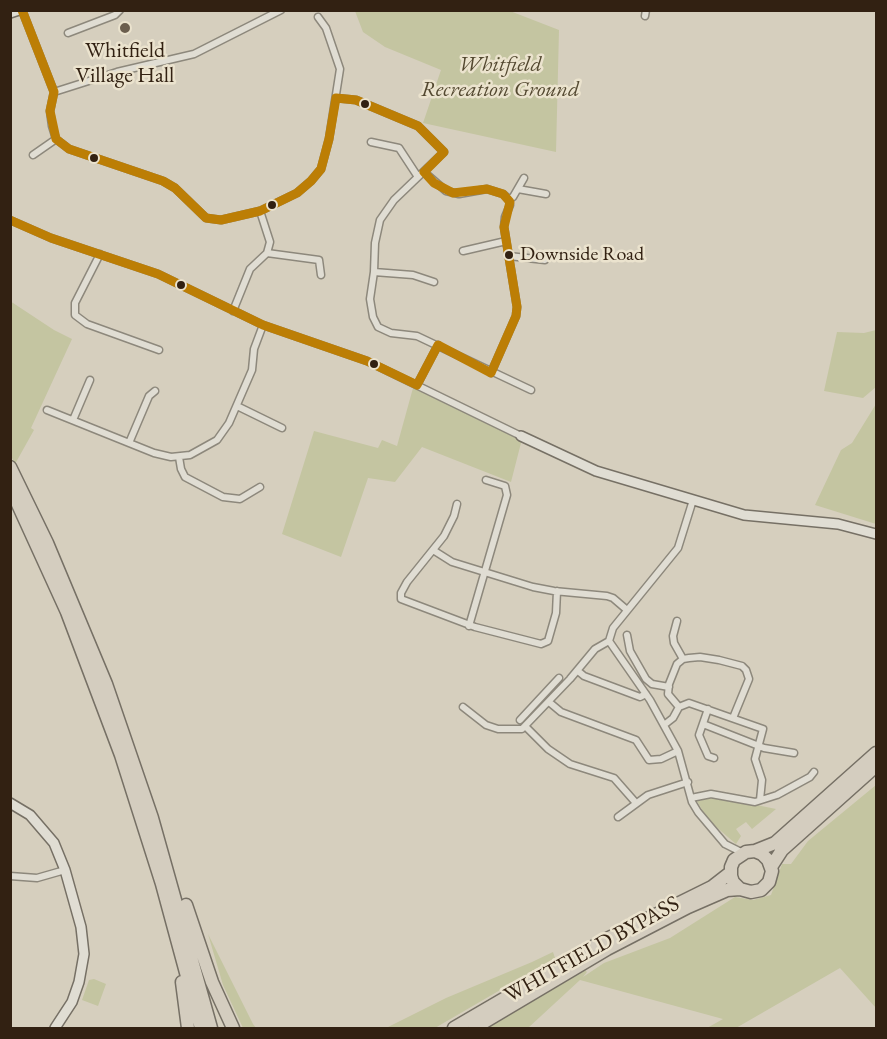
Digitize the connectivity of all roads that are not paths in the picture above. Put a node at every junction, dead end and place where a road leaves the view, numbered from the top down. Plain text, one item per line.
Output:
1 (21, 10) edge
2 (109, 10) edge
3 (120, 10) edge
4 (280, 10) edge
5 (10, 14) edge
6 (318, 16) dead end
7 (104, 19) junction
8 (68, 33) dead end
9 (54, 92) junction
10 (336, 98) junction
11 (56, 140) junction
12 (371, 142) dead end
13 (33, 155) dead end
14 (421, 175) junction
15 (524, 178) dead end
16 (518, 189) junction
17 (546, 195) dead end
18 (509, 199) junction
19 (260, 211) junction
20 (10, 220) edge
21 (506, 242) junction
22 (463, 250) dead end
23 (267, 252) junction
24 (100, 254) junction
25 (509, 256) junction
26 (545, 260) dead end
27 (374, 272) junction
28 (321, 275) dead end
29 (434, 282) dead end
30 (232, 311) junction
31 (263, 325) junction
32 (438, 345) junction
33 (159, 350) dead end
34 (491, 373) junction
35 (90, 380) dead end
36 (417, 385) junction
37 (531, 390) dead end
38 (155, 391) dead end
39 (237, 405) junction
40 (47, 410) dead end
41 (73, 420) junction
42 (282, 428) dead end
43 (521, 436) joint
44 (129, 443) junction
45 (179, 457) junction
46 (10, 467) edge
47 (486, 480) dead end
48 (10, 487) edge
49 (260, 487) dead end
50 (693, 500) junction
51 (457, 504) dead end
52 (876, 534) edge
53 (433, 550) junction
54 (486, 572) junction
55 (557, 591) junction
56 (627, 610) junction
57 (676, 621) dead end
58 (469, 626) junction
59 (627, 635) dead end
60 (609, 641) junction
61 (682, 659) junction
62 (578, 671) junction
63 (559, 678) dead end
64 (553, 685) junction
65 (669, 687) junction
66 (559, 691) junction
67 (646, 694) junction
68 (549, 702) junction
69 (463, 707) dead end
70 (679, 707) junction
71 (708, 709) junction
72 (529, 710) junction
73 (535, 716) junction
74 (733, 718) junction
75 (520, 720) dead end
76 (703, 724) junction
77 (664, 725) junction
78 (523, 728) junction
79 (758, 745) junction
80 (678, 751) junction
81 (794, 753) dead end
82 (876, 753) edge
83 (714, 758) dead end
84 (876, 766) edge
85 (814, 772) dead end
86 (688, 782) junction
87 (691, 798) junction
88 (760, 800) junction
89 (10, 803) edge
90 (636, 803) junction
91 (618, 817) dead end
92 (152, 818) junction
93 (722, 841) junction
94 (749, 852) junction
95 (771, 867) junction
96 (731, 869) junction
97 (65, 870) junction
98 (10, 876) edge
99 (162, 884) junction
100 (740, 889) junction
101 (55, 1029) edge
102 (188, 1029) edge
103 (201, 1029) edge
104 (211, 1029) edge
105 (233, 1029) edge
106 (454, 1029) edge
107 (474, 1029) edge

1 - 5 street
1 - 9 street
2 - 7 street
3 - 7 street
4 - 9 street
6 - 10 street
7 - 8 street
9 - 11 street
10 - 14 street
10 - 19 street
11 - 13 street
11 - 19 street
12 - 14 street
14 - 18 street
14 - 27 street
15 - 16 street
16 - 17 street
16 - 18 street
18 - 21 street
19 - 23 street
20 - 24 street
21 - 22 street
21 - 25 street
23 - 28 street
23 - 30 street
24 - 30 street
24 - 33 street
25 - 26 street
25 - 34 street
27 - 29 street
27 - 32 street
30 - 31 street
31 - 36 street
31 - 39 street
32 - 34 street
32 - 36 street
34 - 37 street
35 - 41 street
36 - 43 street
38 - 44 street
39 - 42 street
39 - 45 street
40 - 41 street
41 - 44 street
43 - 50 street
44 - 45 street
45 - 49 street
46 - 92 highway
47 - 54 street
48 - 99 highway
50 - 52 street
50 - 56 street
51 - 53 street
53 - 54 street
53 - 58 street
54 - 55 street
54 - 58 street
55 - 56 street
55 - 58 street
56 - 60 street
57 - 61 street
59 - 65 street
60 - 62 street
60 - 67 street
61 - 65 street
61 - 74 street
62 - 66 street
62 - 67 street
63 - 64 street
64 - 66 street
64 - 72 street
65 - 70 street
66 - 68 street
67 - 77 street
68 - 73 street
68 - 80 street
69 - 78 street
70 - 71 street
70 - 77 street
71 - 74 street
71 - 76 street
72 - 73 street
72 - 75 street
73 - 78 street
74 - 79 street
76 - 79 street
76 - 83 street
77 - 80 street
78 - 90 street
79 - 81 street
79 - 88 street
80 - 86 street
82 - 94 highway
84 - 95 highway
85 - 88 street
86 - 87 street
86 - 90 street
87 - 88 street
87 - 93 street
89 - 97 street
90 - 91 street
92 - 104 highway
92 - 105 highway
93 - 94 street
93 - 96 street
94 - 95 highway
94 - 96 highway
95 - 100 highway
96 - 100 highway
96 - 106 highway, WHITFIELD BYPASS
97 - 98 street
97 - 101 street
99 - 102 highway
99 - 103 highway
100 - 107 highway, WHITFIELD BYPASS

